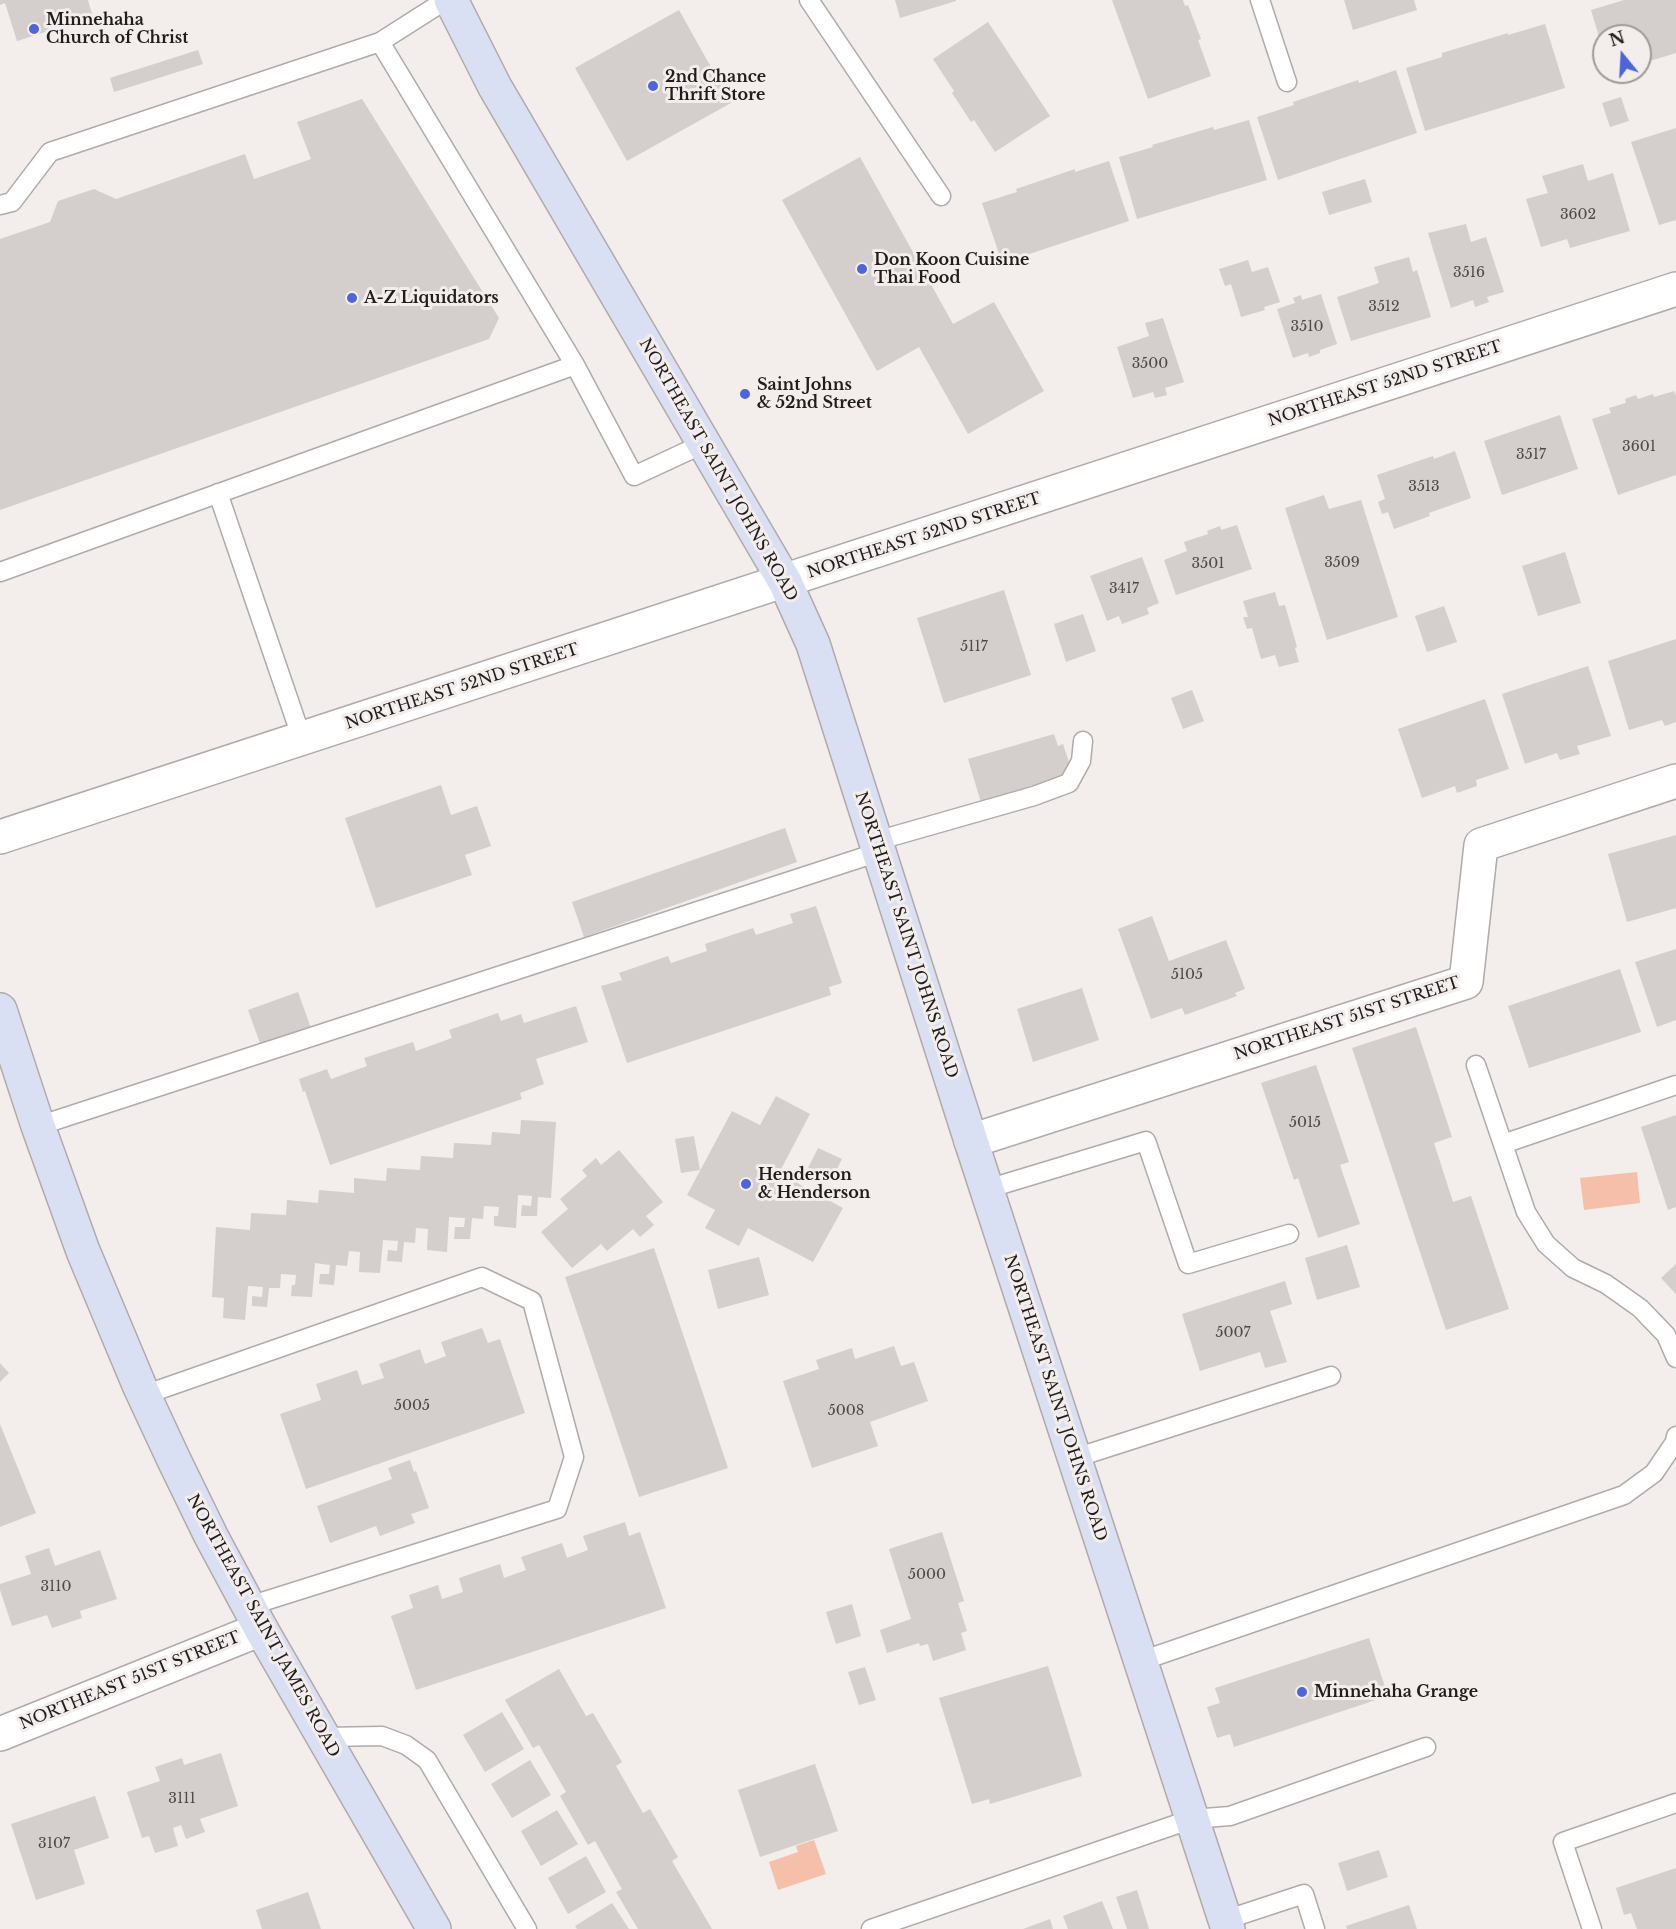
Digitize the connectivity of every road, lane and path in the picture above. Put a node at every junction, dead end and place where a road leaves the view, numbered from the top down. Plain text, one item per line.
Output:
1 (446, 0) edge
2 (451, 0) edge
3 (809, 0) edge
4 (1260, 0) edge
5 (380, 42) junction
6 (1287, 82) dead end
7 (941, 196) dead end
8 (6, 204) edge
9 (1676, 289) edge
10 (575, 365) junction
11 (705, 443) junction
12 (218, 493) junction
13 (0, 572) edge
14 (785, 582) junction
15 (302, 739) junction
16 (1083, 741) dead end
17 (1676, 781) edge
18 (0, 837) edge
19 (878, 847) junction
20 (0, 1010) edge
21 (1476, 1065) dead end
22 (1676, 1085) edge
23 (38, 1126) junction
24 (971, 1141) junction
25 (1503, 1144) junction
26 (987, 1189) junction
27 (1289, 1234) dead end
28 (1676, 1358) edge
29 (1331, 1376) dead end
30 (144, 1395) junction
31 (1676, 1436) edge
32 (1075, 1458) junction
33 (255, 1617) junction
34 (1141, 1661) junction
35 (0, 1734) edge
36 (324, 1737) junction
37 (1426, 1748) dead end
38 (1676, 1803) edge
39 (1192, 1819) junction
40 (1226, 1925) edge
41 (434, 1929) edge
42 (527, 1929) edge
43 (872, 1929) edge
44 (1315, 1929) edge
45 (1592, 1929) edge

1 - 5 lane
2 - 11 main road, NORTHEAST SAINT JOHNS ROAD
3 - 7 lane
4 - 6 lane
5 - 8 lane
5 - 10 lane
9 - 14 street, NORTHEAST 52ND STREET
10 - 11 lane
10 - 12 lane
11 - 14 main road, NORTHEAST SAINT JOHNS ROAD
12 - 13 lane
12 - 15 lane
14 - 15 street, NORTHEAST 52ND STREET
14 - 19 main road, NORTHEAST SAINT JOHNS ROAD
15 - 18 street, NORTHEAST 52ND STREET
16 - 19 lane
17 - 24 street, NORTHEAST 51ST STREET
19 - 23 lane
19 - 24 main road, NORTHEAST SAINT JOHNS ROAD
20 - 23 main road, NORTHEAST SAINT JAMES ROAD
21 - 25 lane
22 - 25 lane
23 - 30 main road, NORTHEAST SAINT JAMES ROAD
24 - 26 main road, NORTHEAST SAINT JOHNS ROAD
25 - 28 lane
26 - 27 lane
26 - 32 main road, NORTHEAST SAINT JOHNS ROAD
29 - 32 lane
30 - 33 main road, NORTHEAST SAINT JAMES ROAD
30 - 33 lane
31 - 34 lane
32 - 34 main road, NORTHEAST SAINT JOHNS ROAD
33 - 35 street, NORTHEAST 51ST STREET
33 - 36 main road, NORTHEAST SAINT JAMES ROAD
34 - 39 main road, NORTHEAST SAINT JOHNS ROAD
36 - 41 main road, NORTHEAST SAINT JAMES ROAD
36 - 42 lane
37 - 39 lane
38 - 45 lane
39 - 40 main road, NORTHEAST SAINT JOHNS ROAD
39 - 43 lane
40 - 44 lane

